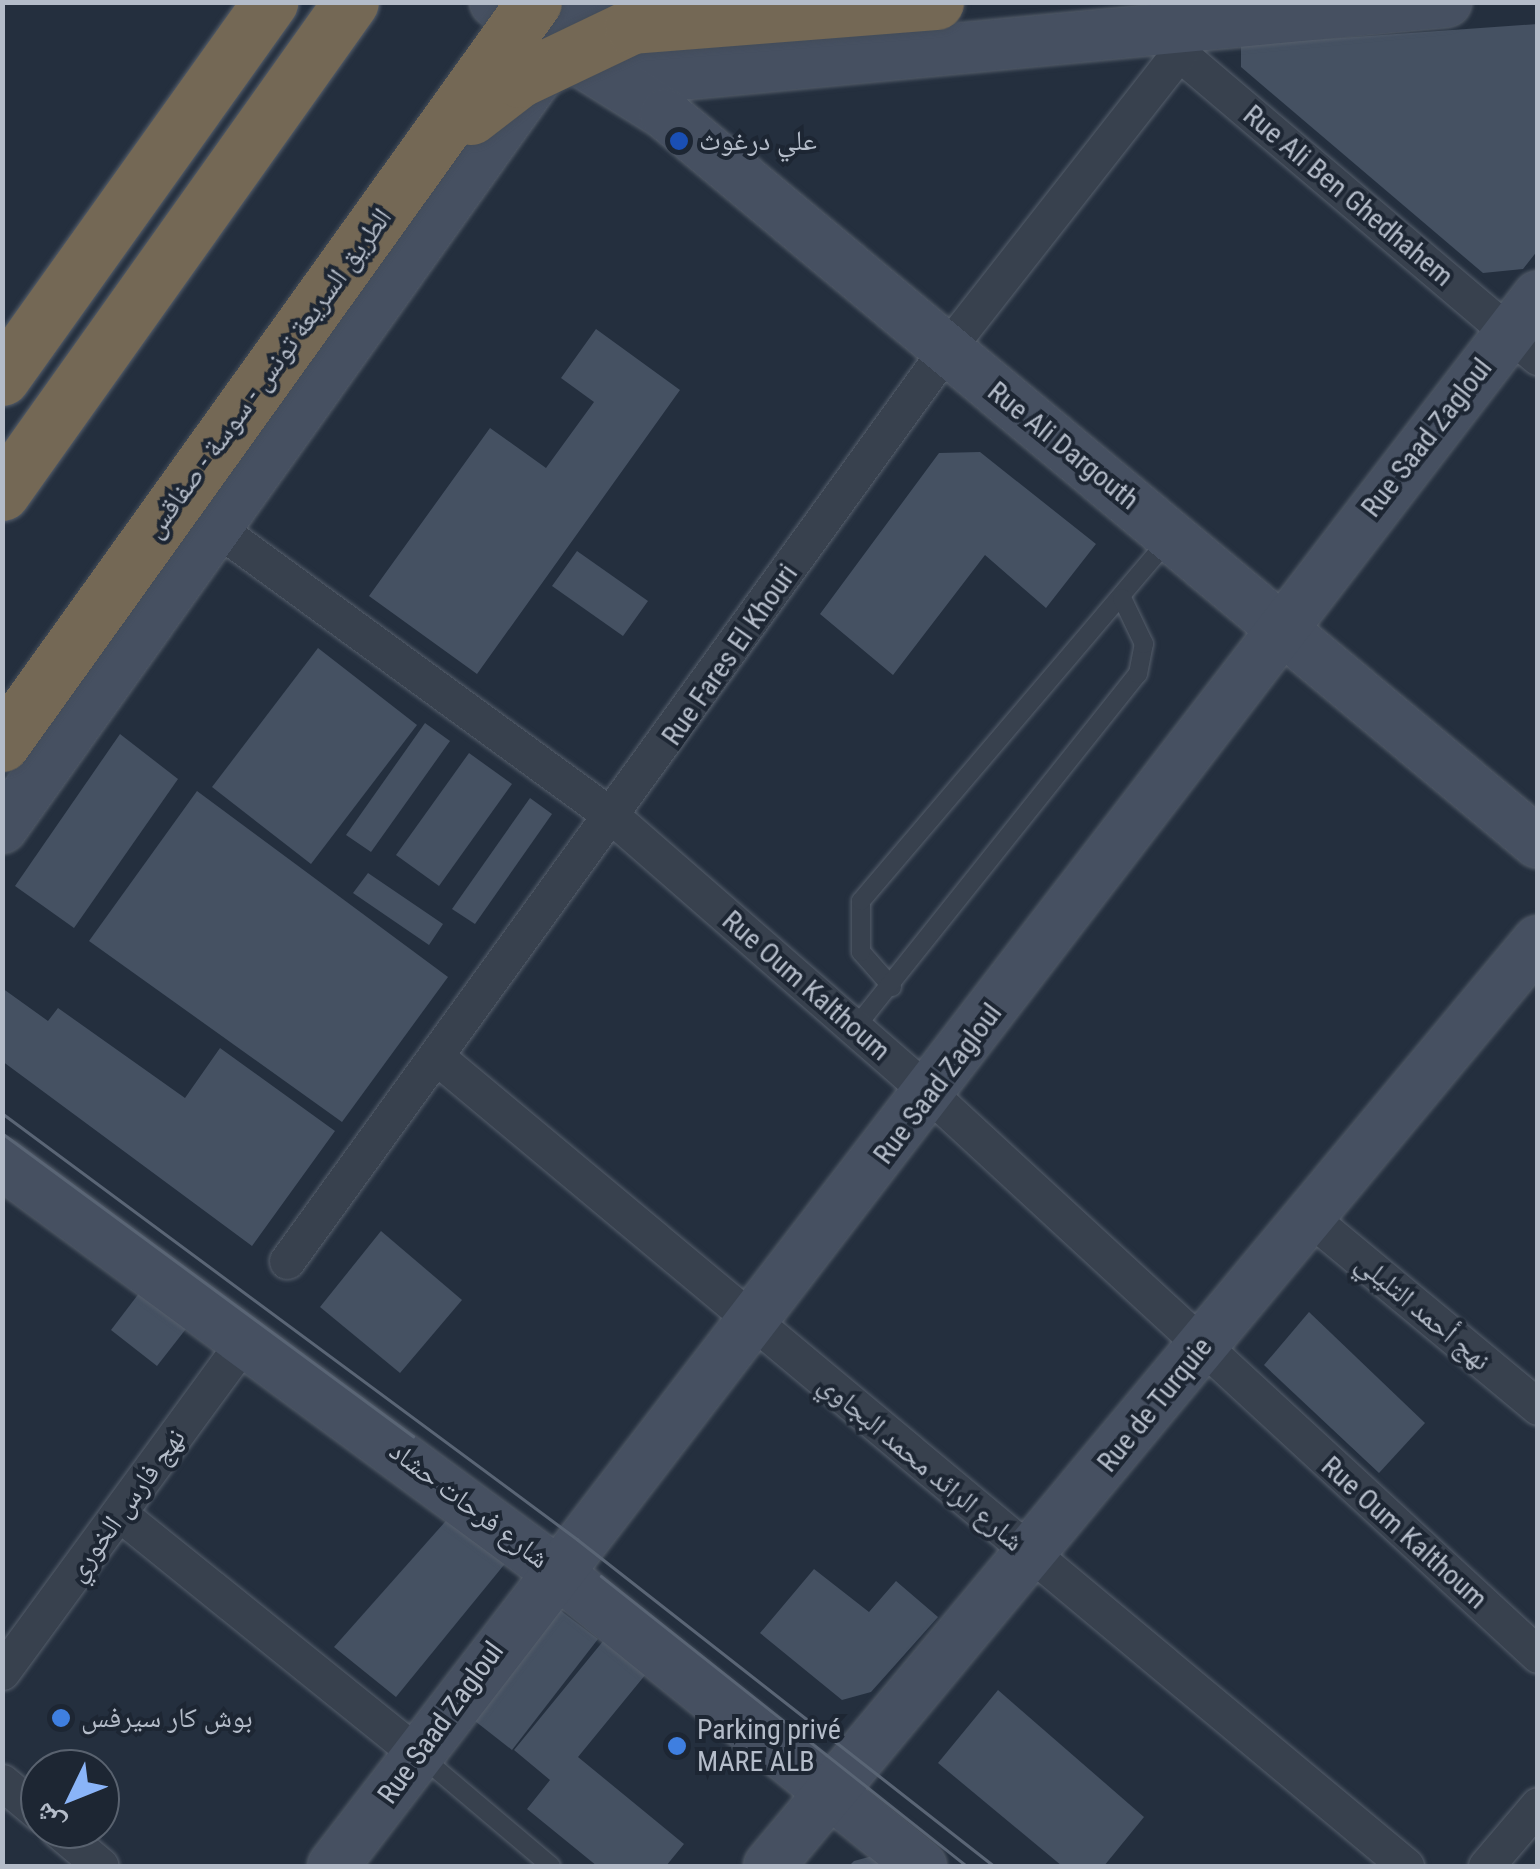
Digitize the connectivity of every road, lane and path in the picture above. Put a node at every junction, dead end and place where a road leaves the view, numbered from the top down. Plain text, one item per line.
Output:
1 (270, 2) edge
2 (350, 2) edge
3 (494, 2) edge
4 (591, 2) edge
5 (936, 2) edge
6 (1446, 2) edge
7 (558, 38) edge
8 (1178, 39) junction
9 (426, 153) junction
10 (1528, 329) edge
11 (946, 350) junction
12 (2, 378) edge
13 (2, 493) edge
14 (214, 526) junction
15 (1172, 536) junction
16 (1122, 598) junction
17 (1280, 627) junction
18 (2, 744) edge
19 (614, 818) junction
20 (2, 828) edge
21 (1538, 843) edge
22 (1538, 941) edge
23 (892, 986) junction
24 (855, 1028) junction
25 (438, 1058) junction
26 (931, 1094) junction
27 (2, 1163) edge
28 (1308, 1216) junction
29 (287, 1261) dead end
30 (755, 1322) junction
31 (247, 1337) junction
32 (1201, 1349) junction
33 (1538, 1407) edge
34 (120, 1514) junction
35 (1031, 1556) junction
36 (553, 1569) junction
37 (1538, 1654) edge
38 (2, 1672) edge
39 (419, 1754) junction
40 (832, 1792) junction
41 (1538, 1805) edge
42 (81, 1849) edge
43 (101, 1866) edge
44 (333, 1866) edge
45 (552, 1866) edge
46 (769, 1866) edge
47 (921, 1866) edge
48 (1406, 1866) edge
49 (1486, 1866) edge

1 - 12 highway
2 - 13 highway
3 - 7 street, Rue Ali Dargouth
4 - 7 street
5 - 9 highway, bridge
6 - 8 street
7 - 8 street
7 - 9 highway, الطريق السريعة تونس - سوسة - صفاقس, bridge
7 - 11 street, Rue Ali Dargouth
7 - 14 street
8 - 10 street, Rue Ali Ben Ghedhahem
8 - 11 street, Rue Fares El Khouri
9 - 18 highway, الطريق السريعة تونس - سوسة - صفاقس, bridge
10 - 17 street, Rue Saad Zagloul
11 - 15 street, Rue Ali Dargouth
11 - 19 street, Rue Fares El Khouri
14 - 19 street, Rue Oum Kalthoum
14 - 20 street
15 - 16 lane
15 - 17 street, Rue Ali Dargouth
16 - 23 lane
16 - 23 lane
17 - 21 street, Rue Ali Dargouth
17 - 26 street, Rue Saad Zagloul
19 - 24 street, Rue Oum Kalthoum
19 - 25 street, Rue Fares El Khouri
22 - 28 street, Rue de Turquie
23 - 24 lane
24 - 26 street, Rue Oum Kalthoum
25 - 29 street, Rue Fares El Khouri
25 - 30 street, شارع الرائد محمد البجاوي
26 - 30 street, Rue Saad Zagloul
26 - 32 street, Rue Oum Kalthoum
27 - 31 street, شارع فرحات حشاد
28 - 32 street, Rue de Turquie
28 - 33 street, نهج أحمد التليلي
30 - 35 street, شارع الرائد محمد البجاوي
30 - 36 street, Rue Saad Zagloul
31 - 34 street, نهج فارس الخوري
31 - 36 street, شارع فرحات حشاد
32 - 35 street, Rue de Turquie
32 - 37 street, Rue Oum Kalthoum
34 - 38 street, نهج فارس الخوري
34 - 39 street
35 - 40 street, Rue de Turquie
35 - 48 street, شارع الرائد محمد البجاوي
36 - 39 street, Rue Saad Zagloul
36 - 40 street, شارع فرحات حشاد
39 - 44 street, Rue Saad Zagloul
39 - 45 lane
40 - 46 street, Rue de Turquie
40 - 47 street, شارع فرحات حشاد
41 - 49 street
42 - 43 street

